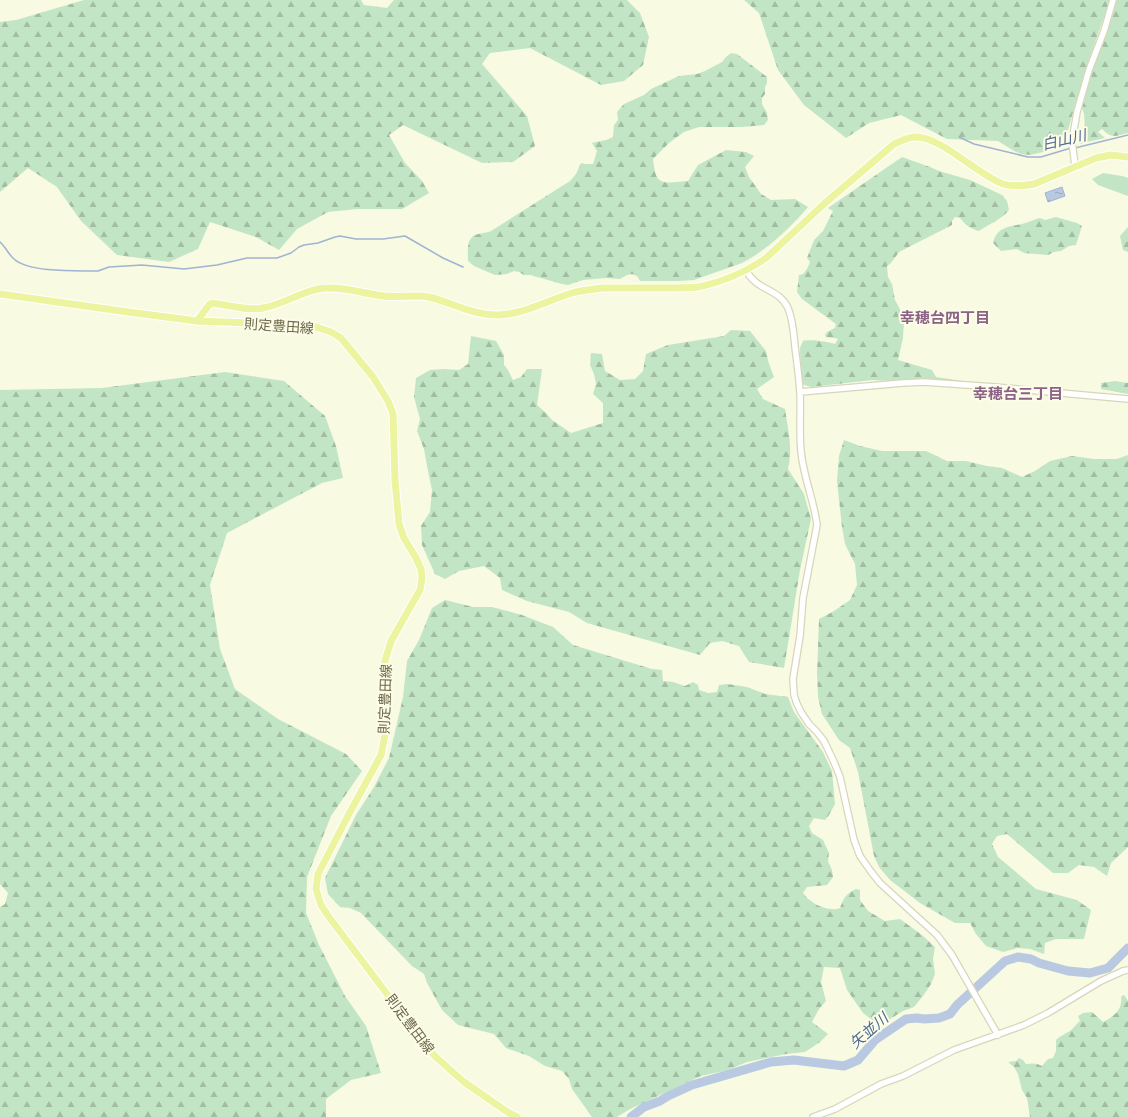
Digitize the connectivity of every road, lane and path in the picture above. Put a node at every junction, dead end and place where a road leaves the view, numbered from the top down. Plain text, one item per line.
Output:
1 (1113, 0) edge
2 (1128, 156) edge
3 (1075, 166) junction
4 (746, 270) junction
5 (0, 294) edge
6 (197, 321) junction
7 (800, 392) junction
8 (1128, 399) edge
9 (1128, 970) edge
10 (998, 1035) junction
11 (517, 1117) edge
12 (813, 1117) edge

1 - 3 street
2 - 3 main road
3 - 4 main road
4 - 6 main road
4 - 7 street
5 - 6 main road, 則定豊田線
6 - 11 main road, 則定豊田線
7 - 8 street
7 - 10 street
9 - 10 street
10 - 12 street

